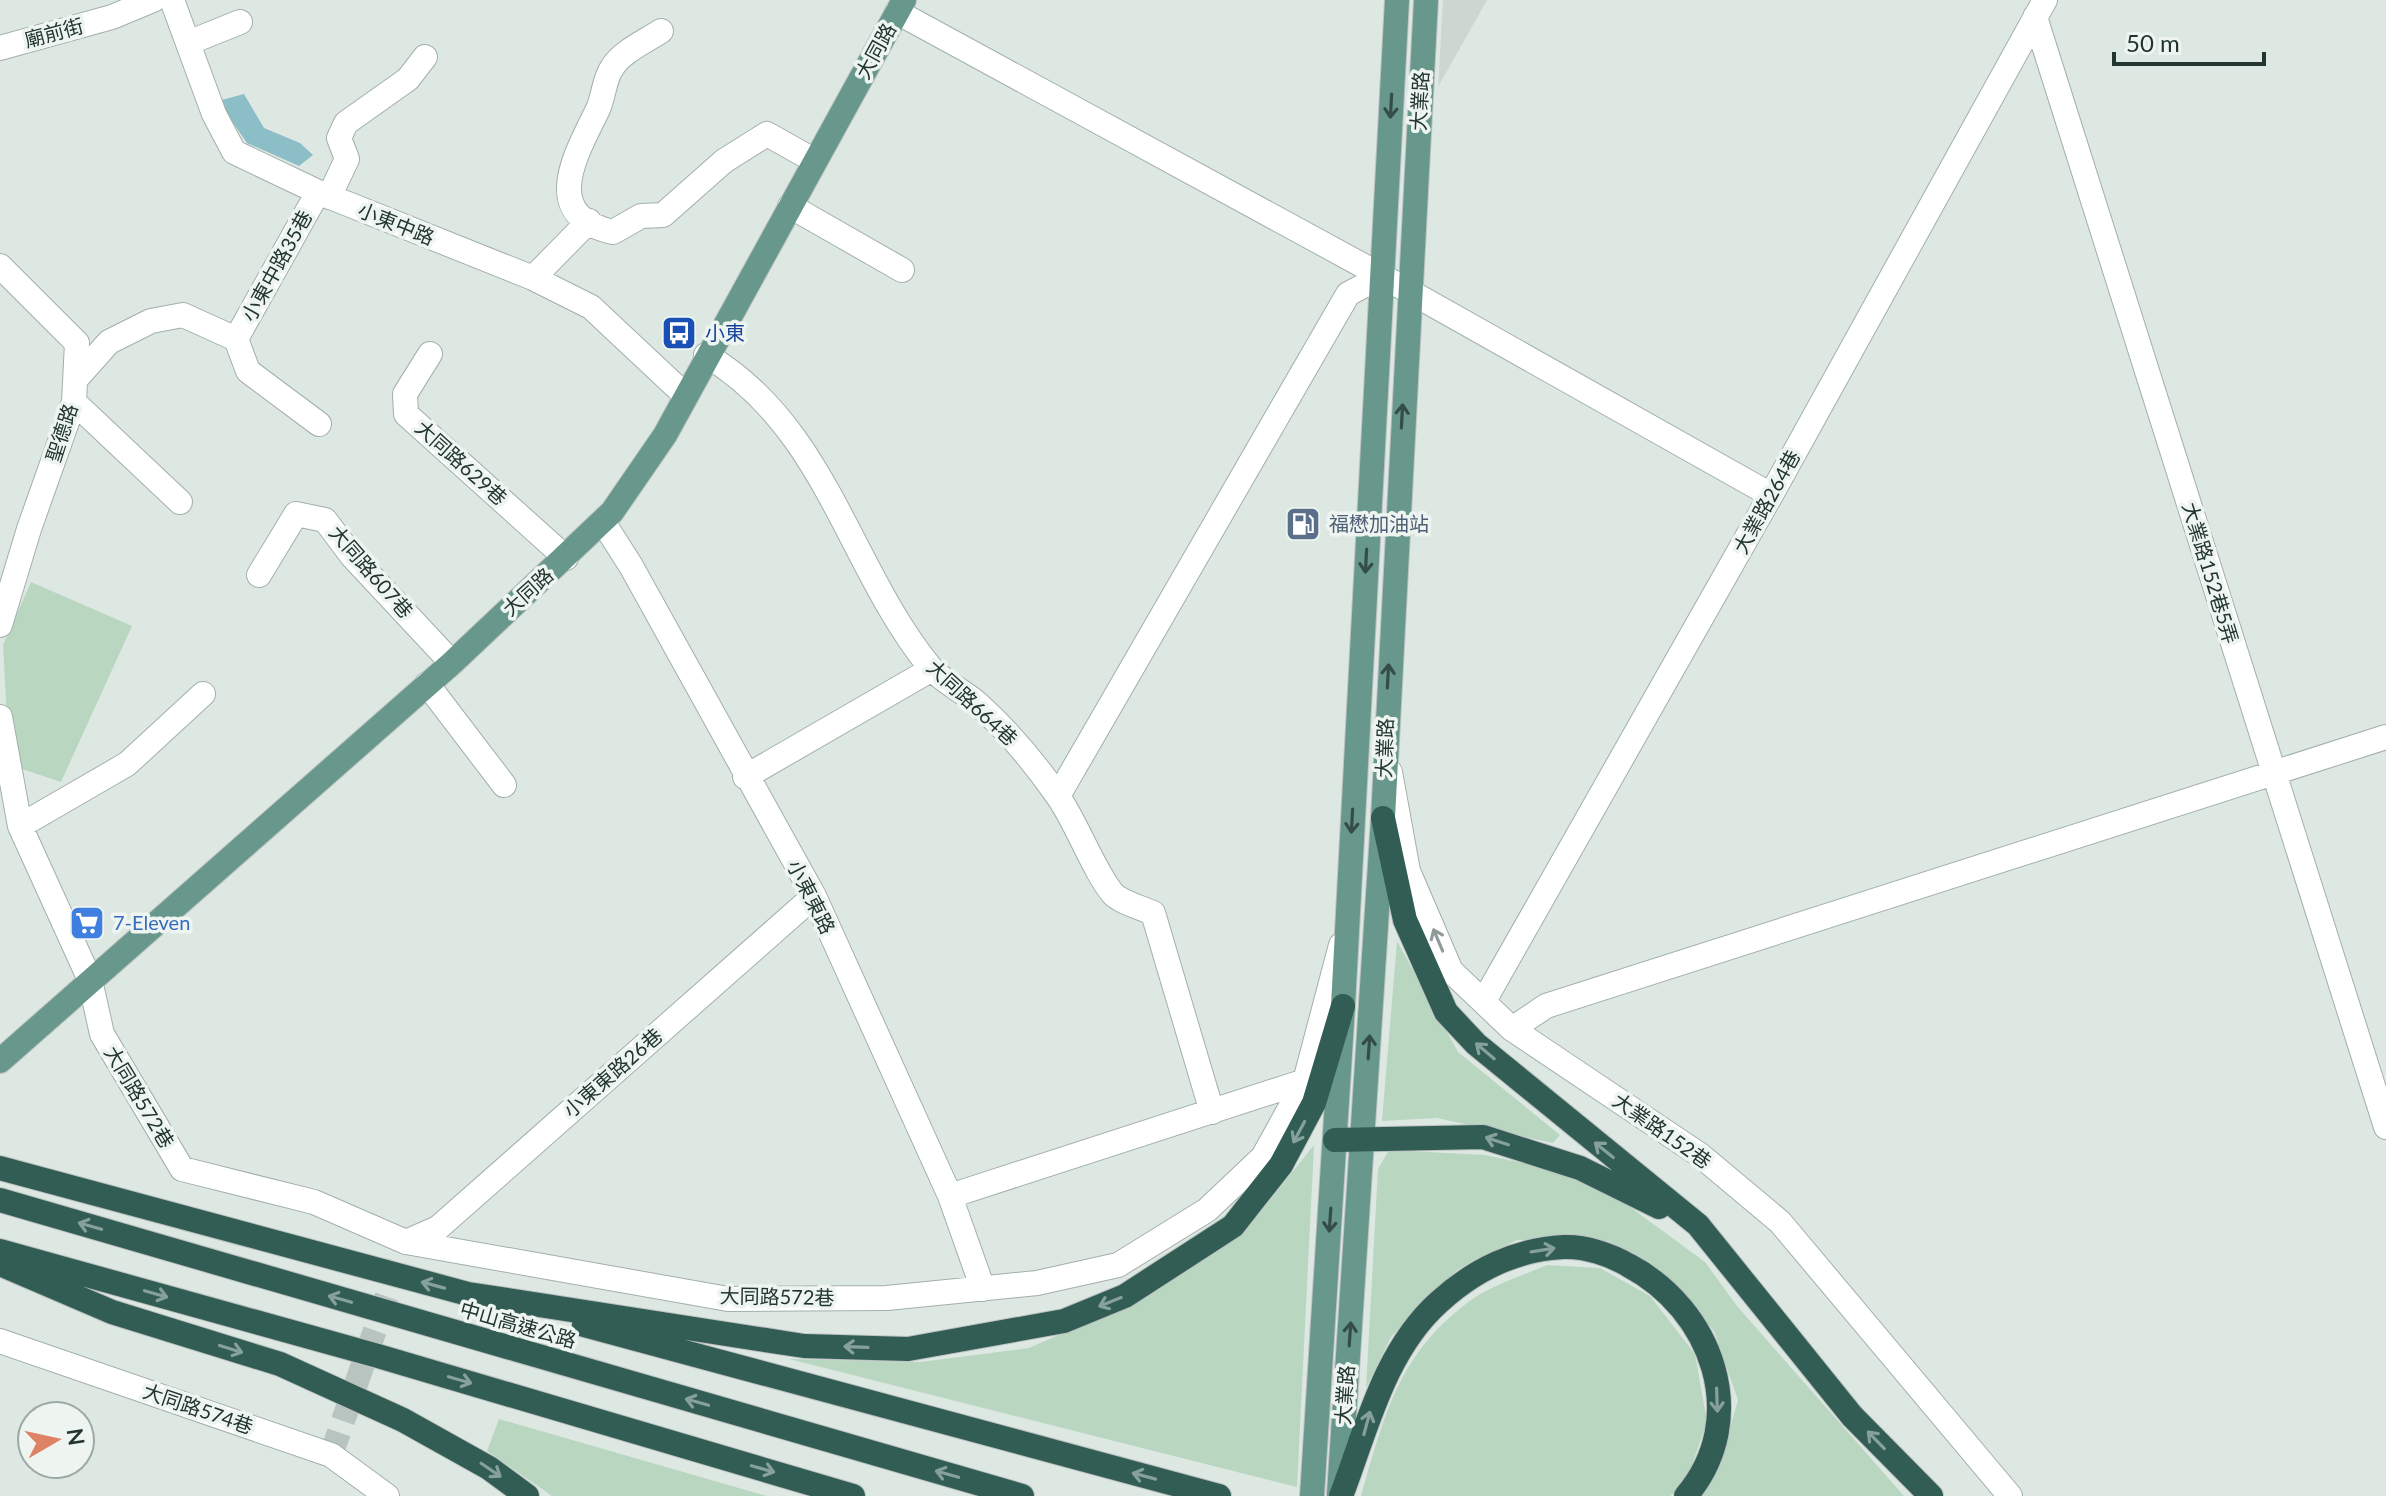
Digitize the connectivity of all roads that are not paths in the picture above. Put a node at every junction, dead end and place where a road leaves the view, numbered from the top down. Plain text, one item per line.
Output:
1 (153, 0) edge
2 (172, 0) edge
3 (1397, 0) edge
4 (1426, 0) edge
5 (900, 6) edge
6 (2040, 8) edge
7 (240, 22) dead end
8 (661, 31) dead end
9 (188, 43) junction
10 (0, 48) edge
11 (425, 57) dead end
12 (1393, 70) junction
13 (1422, 72) junction
14 (815, 161) junction
15 (323, 195) junction
16 (790, 206) junction
17 (589, 221) junction
18 (0, 266) edge
19 (902, 270) dead end
20 (1382, 276) junction
21 (533, 278) junction
22 (1409, 292) junction
23 (236, 339) junction
24 (430, 354) dead end
25 (706, 355) junction
26 (75, 391) junction
27 (686, 396) junction
28 (319, 424) dead end
29 (1771, 495) junction
30 (180, 502) dead end
31 (603, 522) junction
32 (566, 558) junction
33 (259, 575) dead end
34 (0, 625) edge
35 (452, 663) junction
36 (932, 669) junction
37 (427, 684) junction
38 (203, 694) dead end
39 (0, 717) edge
40 (2386, 737) edge
41 (1384, 742) junction
42 (2273, 774) junction
43 (745, 777) junction
44 (504, 785) dead end
45 (1058, 796) junction
46 (1383, 818) junction
47 (20, 826) junction
48 (814, 896) junction
49 (1347, 922) junction
50 (90, 980) junction
51 (1484, 1001) junction
52 (1343, 1006) junction
53 (1512, 1029) junction
54 (0, 1061) edge
55 (1305, 1081) junction
56 (1212, 1112) junction
57 (2386, 1127) edge
58 (1363, 1137) junction
59 (1335, 1140) junction
60 (0, 1168) edge
61 (950, 1196) junction
62 (0, 1200) edge
63 (1698, 1225) junction
64 (406, 1242) junction
65 (0, 1251) edge
66 (0, 1264) edge
67 (983, 1289) junction
68 (468, 1294) junction
69 (0, 1341) edge
70 (331, 1455) junction
71 (363, 1496) edge
72 (387, 1496) edge
73 (527, 1496) edge
74 (853, 1496) edge
75 (1022, 1496) edge
76 (1219, 1496) edge
77 (1312, 1496) edge
78 (1340, 1496) edge
79 (1686, 1496) edge
80 (1931, 1496) edge
81 (2010, 1496) edge

1 - 10 street, 廟前街
2 - 9 street, 小東中路
3 - 12 main road, 大業路
4 - 13 main road, 大業路
5 - 14 main road, 大同路
5 - 20 street
6 - 29 street, 大業路264巷
6 - 42 street, 大業路152巷5弄
7 - 9 street
8 - 17 street
9 - 15 street, 小東中路
11 - 15 street, 小東中路35巷
12 - 13 main road
12 -> 20 main road, 大業路
13 - 22 main road, 大業路
14 - 16 main road, 大同路
14 - 17 street
15 - 21 street, 小東中路
15 - 23 street, 小東中路35巷
16 - 19 street
16 - 25 main road, 大同路
17 - 21 street
18 - 26 street, 聖德路
20 - 22 street
20 - 45 street
20 -> 49 main road, 大業路
21 - 27 street, 小東中路
22 - 29 street
41 -> 22 main road, 大業路
23 - 26 street
23 - 28 street
24 - 32 street, 大同路629巷
25 - 27 main road, 大同路
25 - 36 street, 大同路664巷
26 - 30 street
26 - 34 street, 聖德路
27 - 31 main road, 大同路
29 - 51 street, 大業路264巷
31 - 32 main road, 大同路
31 - 43 street, 小東東路
32 - 35 main road, 大同路
33 - 35 street, 大同路607巷
35 - 37 main road, 大同路
36 - 43 street
36 - 45 street, 大同路664巷
37 - 44 street
37 - 50 main road, 大同路
38 - 47 street
39 - 47 street
40 - 42 street
41 - 46 main road, 大業路
51 -> 41 street, 大業路152巷
42 - 53 street
42 - 57 street, 大業路152巷5弄
43 - 48 street, 小東東路
45 - 56 street, 大同路664巷
58 -> 46 main road, 大業路
63 -> 46 highway
47 - 50 street
48 - 61 street, 小東東路
48 - 64 street, 小東東路26巷
49 - 52 main road, 大業路
49 - 55 street, 大同路572巷
50 - 54 main road, 大同路
50 - 64 street, 大同路572巷
51 - 53 street, 大業路152巷
52 - 59 main road, 大業路
52 -> 68 highway
53 - 81 street, 大業路152巷
55 - 56 street
55 - 67 street, 大同路572巷
56 - 61 street
58 - 59 highway
63 -> 58 highway
78 -> 58 main road, 大業路
59 -> 77 main road, 大業路
68 -> 60 highway
61 - 67 street, 小東東路
75 -> 62 highway, 中山高速公路
80 -> 63 highway
64 - 67 street, 大同路572巷
65 -> 74 highway
66 -> 73 highway
76 -> 68 highway
69 - 70 street, 大同路574巷
70 - 71 street
70 - 72 street, 大同路574巷
78 -> 79 highway

